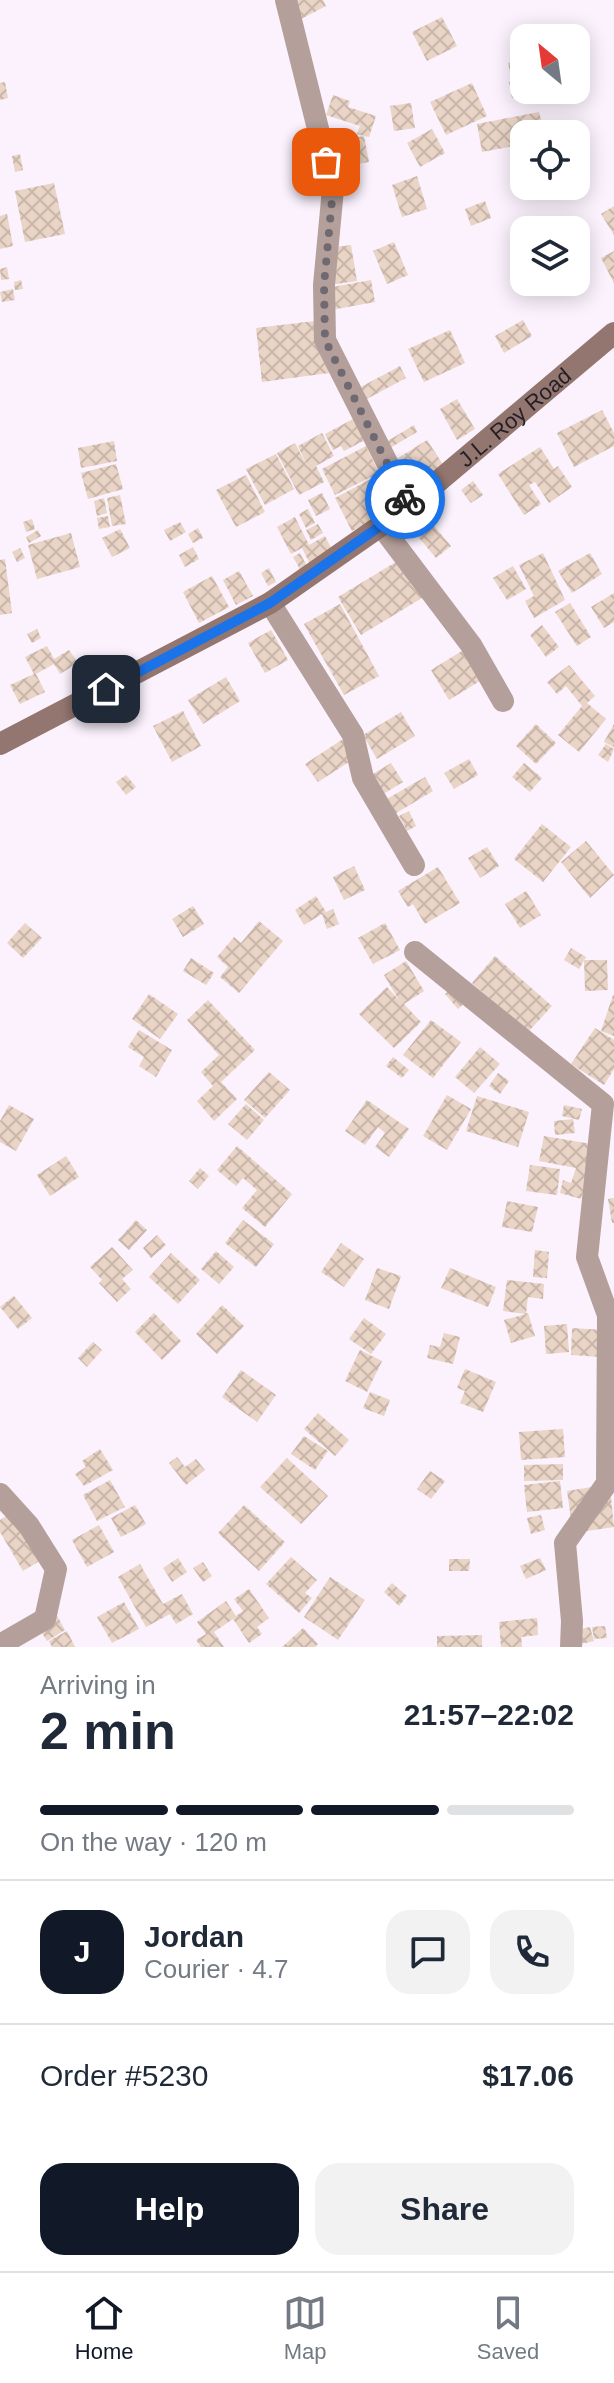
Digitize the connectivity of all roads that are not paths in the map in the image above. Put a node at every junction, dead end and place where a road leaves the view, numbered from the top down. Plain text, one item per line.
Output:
1 (286, 0) edge
2 (614, 333) edge
3 (409, 506) junction
4 (382, 527) junction
5 (270, 603) junction
6 (503, 701) dead end
7 (0, 744) edge
8 (414, 865) dead end
9 (415, 952) dead end
10 (0, 1494) edge
11 (0, 1645) edge
12 (571, 1647) edge

1 - 3 street
2 - 3 main road, J.L. Roy Road
3 - 4 main road, J.L. Roy Road
4 - 5 main road, J.L. Roy Road
4 - 6 street
5 - 7 main road, J.L. Roy Road
5 - 8 street
9 - 12 street
10 - 11 street

